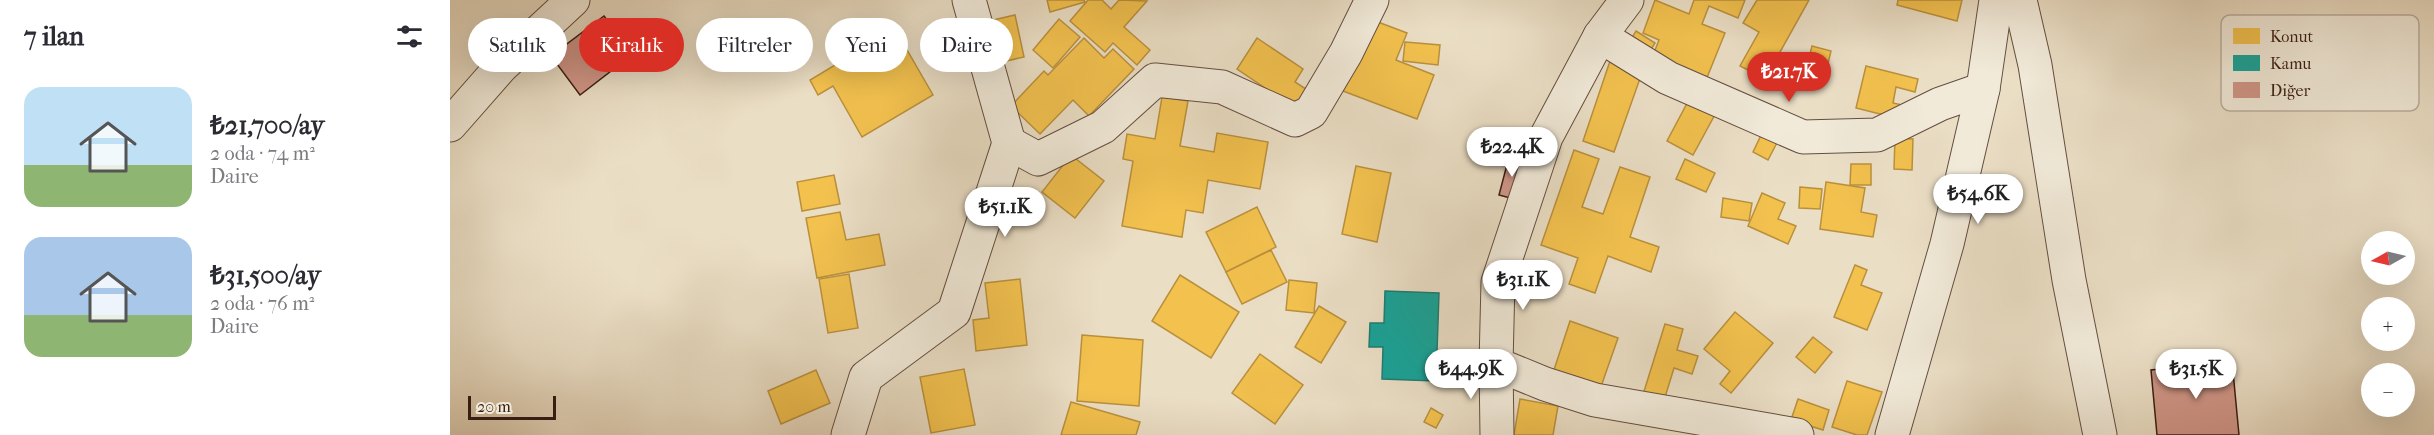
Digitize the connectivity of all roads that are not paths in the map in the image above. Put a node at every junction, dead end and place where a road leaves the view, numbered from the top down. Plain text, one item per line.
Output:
1 (573, 0) edge
2 (969, 0) edge
3 (1372, 0) edge
4 (1627, 0) edge
5 (1996, 0) edge
6 (2020, 0) edge
7 (1600, 36) junction
8 (1983, 89) junction
9 (450, 125) edge
10 (1009, 143) junction
11 (1496, 364) junction
12 (1889, 432) edge
13 (848, 435) edge
14 (1497, 435) edge
15 (1797, 435) edge
16 (2100, 435) edge

1 - 9 street
2 - 10 street
3 - 10 street
4 - 7 street
5 - 8 street
6 - 16 street
7 - 8 street
7 - 11 street
8 - 12 street
10 - 13 street
11 - 14 street
11 - 15 street

